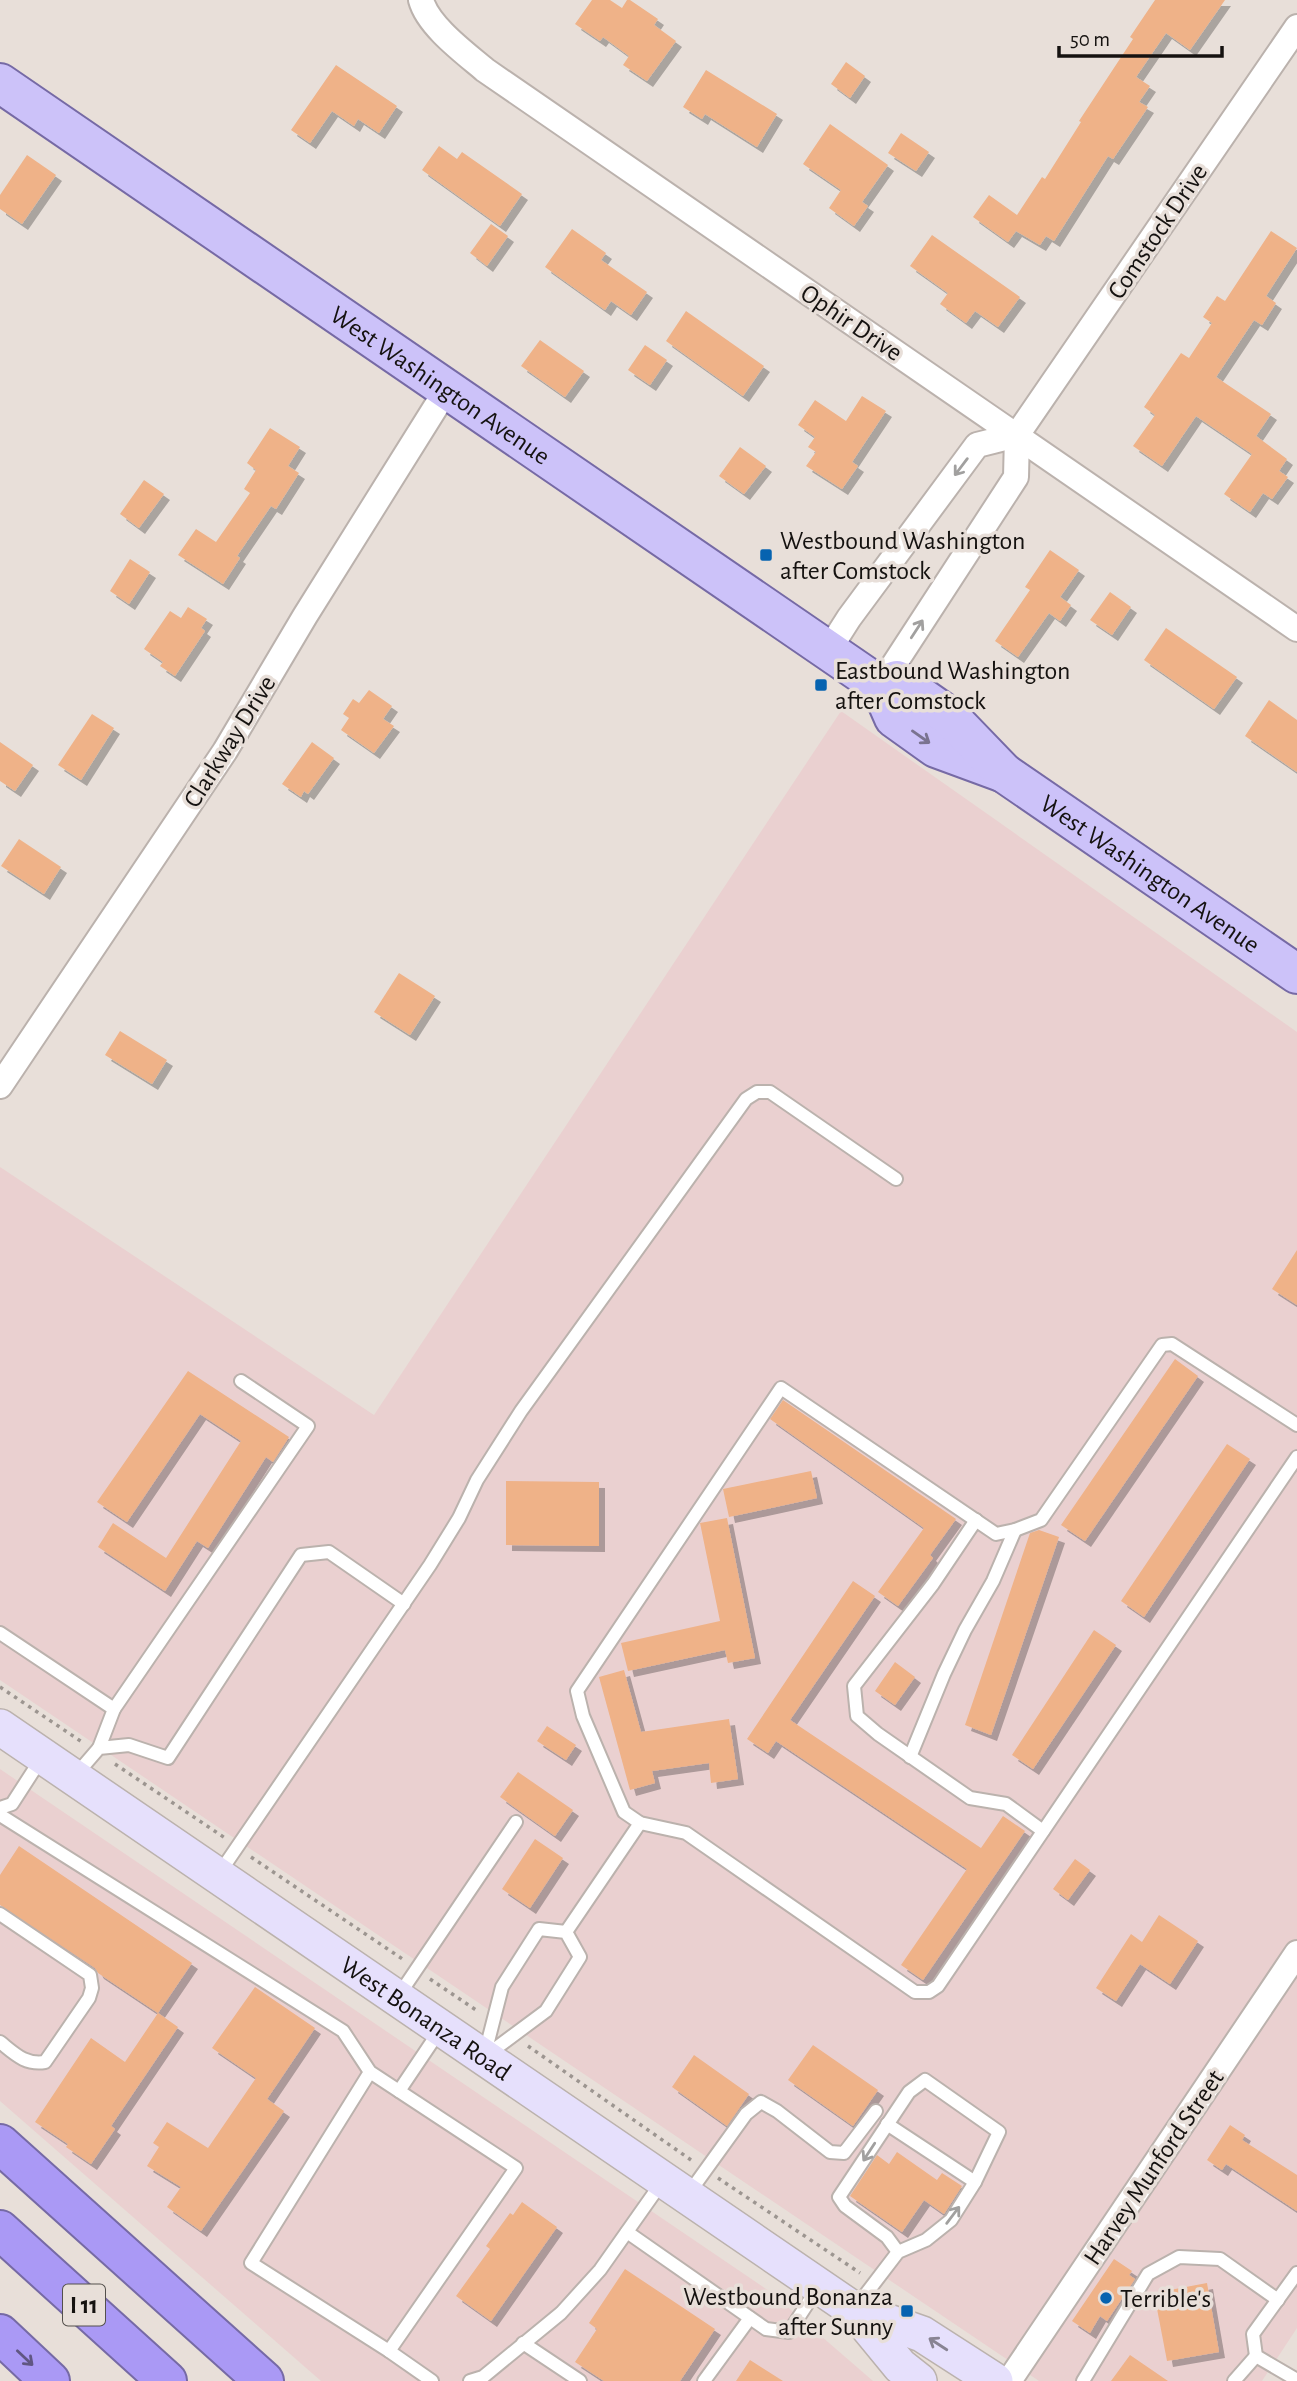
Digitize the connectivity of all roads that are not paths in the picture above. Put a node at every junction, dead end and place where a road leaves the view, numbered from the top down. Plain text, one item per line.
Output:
1 (421, 0) edge
2 (1297, 27) edge
3 (0, 83) edge
4 (447, 389) junction
5 (1017, 435) junction
6 (1297, 629) edge
7 (828, 651) junction
8 (880, 686) junction
9 (1297, 974) edge
10 (0, 1086) edge
11 (897, 1180) dead end
12 (241, 1381) dead end
13 (1297, 1425) edge
14 (1297, 1457) edge
15 (976, 1520) junction
16 (1015, 1530) junction
17 (404, 1604) junction
18 (0, 1633) edge
19 (114, 1709) junction
20 (0, 1727) edge
21 (99, 1748) junction
22 (43, 1756) junction
23 (910, 1756) junction
24 (74, 1777) junction
25 (0, 1808) edge
26 (0, 1815) edge
27 (516, 1822) dead end
28 (640, 1823) junction
29 (1043, 1831) junction
30 (218, 1875) junction
31 (0, 1914) edge
32 (566, 1932) junction
33 (1297, 1952) edge
34 (397, 1998) junction
35 (441, 2028) junction
36 (0, 2042) edge
37 (484, 2057) junction
38 (370, 2072) junction
39 (399, 2091) junction
40 (876, 2111) dead end
41 (887, 2124) junction
42 (0, 2144) edge
43 (975, 2182) junction
44 (50, 2187) junction
45 (675, 2188) junction
46 (0, 2230) edge
47 (627, 2232) junction
48 (898, 2252) junction
49 (42, 2267) junction
50 (1297, 2273) edge
51 (819, 2286) junction
52 (1278, 2300) junction
53 (854, 2310) junction
54 (750, 2318) junction
55 (0, 2334) edge
56 (523, 2343) junction
57 (389, 2351) junction
58 (1256, 2356) junction
59 (1297, 2380) edge
60 (50, 2381) edge
61 (150, 2381) edge
62 (167, 2381) edge
63 (253, 2381) edge
64 (264, 2381) edge
65 (432, 2381) edge
66 (470, 2381) edge
67 (580, 2381) edge
68 (704, 2381) edge
69 (919, 2381) edge
70 (995, 2381) edge
71 (1009, 2381) edge
72 (1083, 2381) edge
73 (1234, 2381) edge

1 - 5 street, Ophir Drive
2 - 5 street, Comstock Drive
3 - 4 main road, West Washington Avenue
4 - 7 main road, West Washington Avenue
4 - 10 street, Clarkway Drive
5 - 6 street, Ophir Drive
5 -> 7 street
8 -> 5 street
7 - 8 main road, West Washington Avenue
8 - 9 main road, West Washington Avenue
11 - 17 lane
12 - 19 lane
13 - 16 lane
14 - 29 lane
15 - 16 lane
15 - 23 lane
15 - 28 lane
16 - 23 lane
17 - 21 lane
17 - 30 lane
18 - 19 lane
19 - 21 lane
20 - 22 main road, West Bonanza Road
21 - 24 lane
22 - 24 main road, West Bonanza Road
22 - 25 lane
23 - 29 lane
24 - 30 main road, West Bonanza Road
26 - 38 lane
27 - 34 lane
28 - 29 lane
28 - 32 lane
30 - 34 main road, West Bonanza Road
31 - 36 lane
32 - 37 lane
32 - 37 lane
33 - 71 street, Harvey Munford Street
34 - 35 main road, West Bonanza Road
35 - 37 main road, West Bonanza Road
35 - 39 lane
37 - 45 main road, West Bonanza Road
38 - 39 lane
38 - 57 lane
39 - 57 lane
40 - 45 lane
41 - 43 lane
41 - 43 lane
41 -> 48 lane
42 - 44 highway
48 -> 43 lane
44 - 63 highway
44 - 64 highway
45 - 47 lane
45 - 51 main road, West Bonanza Road
46 - 49 highway, I 11
47 - 54 lane
47 - 56 lane
48 - 53 lane
49 - 61 highway
49 - 62 highway, I 11
50 - 52 lane
51 - 53 main road, West Bonanza Road
51 - 54 lane
52 - 58 lane
52 - 72 lane
53 - 69 main road, West Bonanza Road
70 -> 53 main road, West Bonanza Road
54 - 68 lane
55 -> 60 highway
56 - 66 lane
56 - 67 lane
57 - 65 lane
58 - 59 lane
58 - 73 lane

